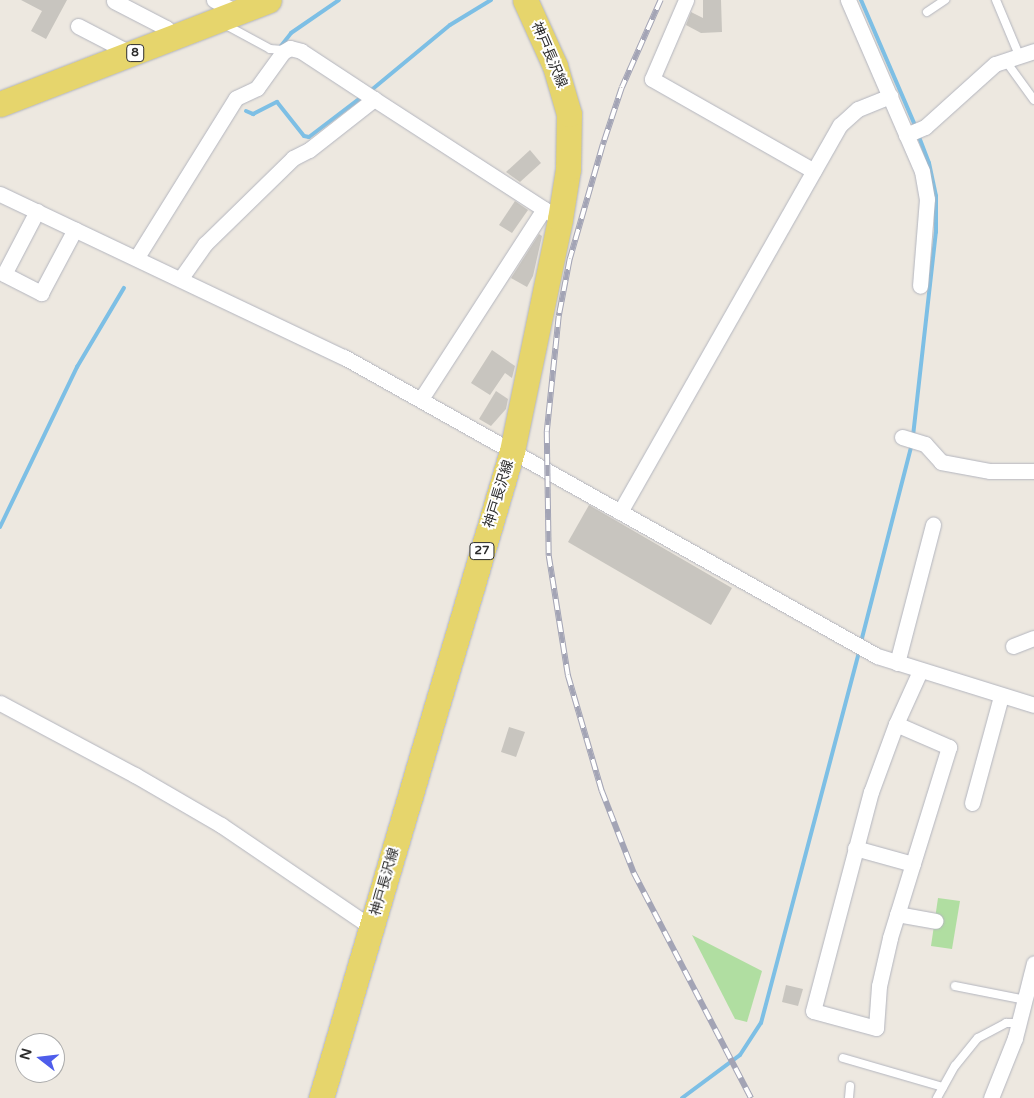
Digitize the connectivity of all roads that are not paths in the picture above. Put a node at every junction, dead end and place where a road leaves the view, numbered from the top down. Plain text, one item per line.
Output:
1 (269, 0) edge
2 (525, 0) edge
3 (686, 0) edge
4 (848, 0) edge
5 (945, 0) edge
6 (996, 0) edge
7 (114, 1) dead end
8 (223, 11) edge
9 (927, 12) dead end
10 (78, 26) dead end
11 (176, 38) junction
12 (286, 50) junction
13 (1034, 51) edge
14 (132, 54) junction
15 (1012, 58) junction
16 (369, 95) junction
17 (890, 96) junction
18 (1034, 100) edge
19 (0, 104) edge
20 (908, 134) junction
21 (814, 171) junction
22 (0, 194) edge
23 (37, 211) junction
24 (552, 214) junction
25 (75, 229) junction
26 (137, 258) junction
27 (181, 278) junction
28 (920, 286) dead end
29 (421, 399) junction
30 (902, 437) dead end
31 (512, 451) junction
32 (1034, 471) edge
33 (620, 512) junction
34 (933, 525) dead end
35 (1034, 638) edge
36 (1013, 646) dead end
37 (897, 663) junction
38 (920, 671) junction
39 (1001, 696) junction
40 (0, 703) edge
41 (1034, 705) edge
42 (896, 724) junction
43 (972, 803) dead end
44 (855, 848) junction
45 (913, 864) junction
46 (897, 914) junction
47 (935, 921) dead end
48 (372, 927) junction
49 (1034, 963) edge
50 (955, 986) dead end
51 (1026, 1000) junction
52 (1019, 1023) junction
53 (844, 1058) dead end
54 (850, 1086) dead end
55 (943, 1087) junction
56 (321, 1098) edge
57 (849, 1098) edge
58 (937, 1098) edge
59 (991, 1098) edge

1 - 8 main road, 8
2 - 24 main road, 神戸長沢線 / 27
3 - 21 street
4 - 17 street
5 - 9 lane
6 - 15 lane
7 - 11 street
8 - 11 main road, 8
8 - 12 lane
10 - 14 street
11 - 14 main road, 8
12 - 16 street
12 - 26 street
13 - 15 street
14 - 19 main road, 8
15 - 18 lane
15 - 20 street
16 - 24 street
16 - 27 street
17 - 20 street
17 - 21 street
20 - 28 street
21 - 33 street
22 - 23 street
23 - 25 street
23 - 25 street
24 - 29 street
24 - 31 main road, 神戸長沢線 / 27
25 - 26 street
26 - 27 street
27 - 29 street
29 - 31 street
30 - 32 street
31 - 33 street
31 - 48 main road, 神戸長沢線 / 27
33 - 37 street
34 - 37 street
35 - 36 street
37 - 38 street
38 - 39 street
38 - 42 street
39 - 41 street
39 - 43 street
40 - 48 street
42 - 44 street
42 - 45 street
44 - 45 street
44 - 46 street
45 - 46 street
46 - 47 street
48 - 56 main road, 神戸長沢線 / 27
49 - 51 street
50 - 51 lane
51 - 52 street
52 - 55 lane
52 - 59 street
53 - 55 lane
54 - 57 lane
55 - 58 lane

